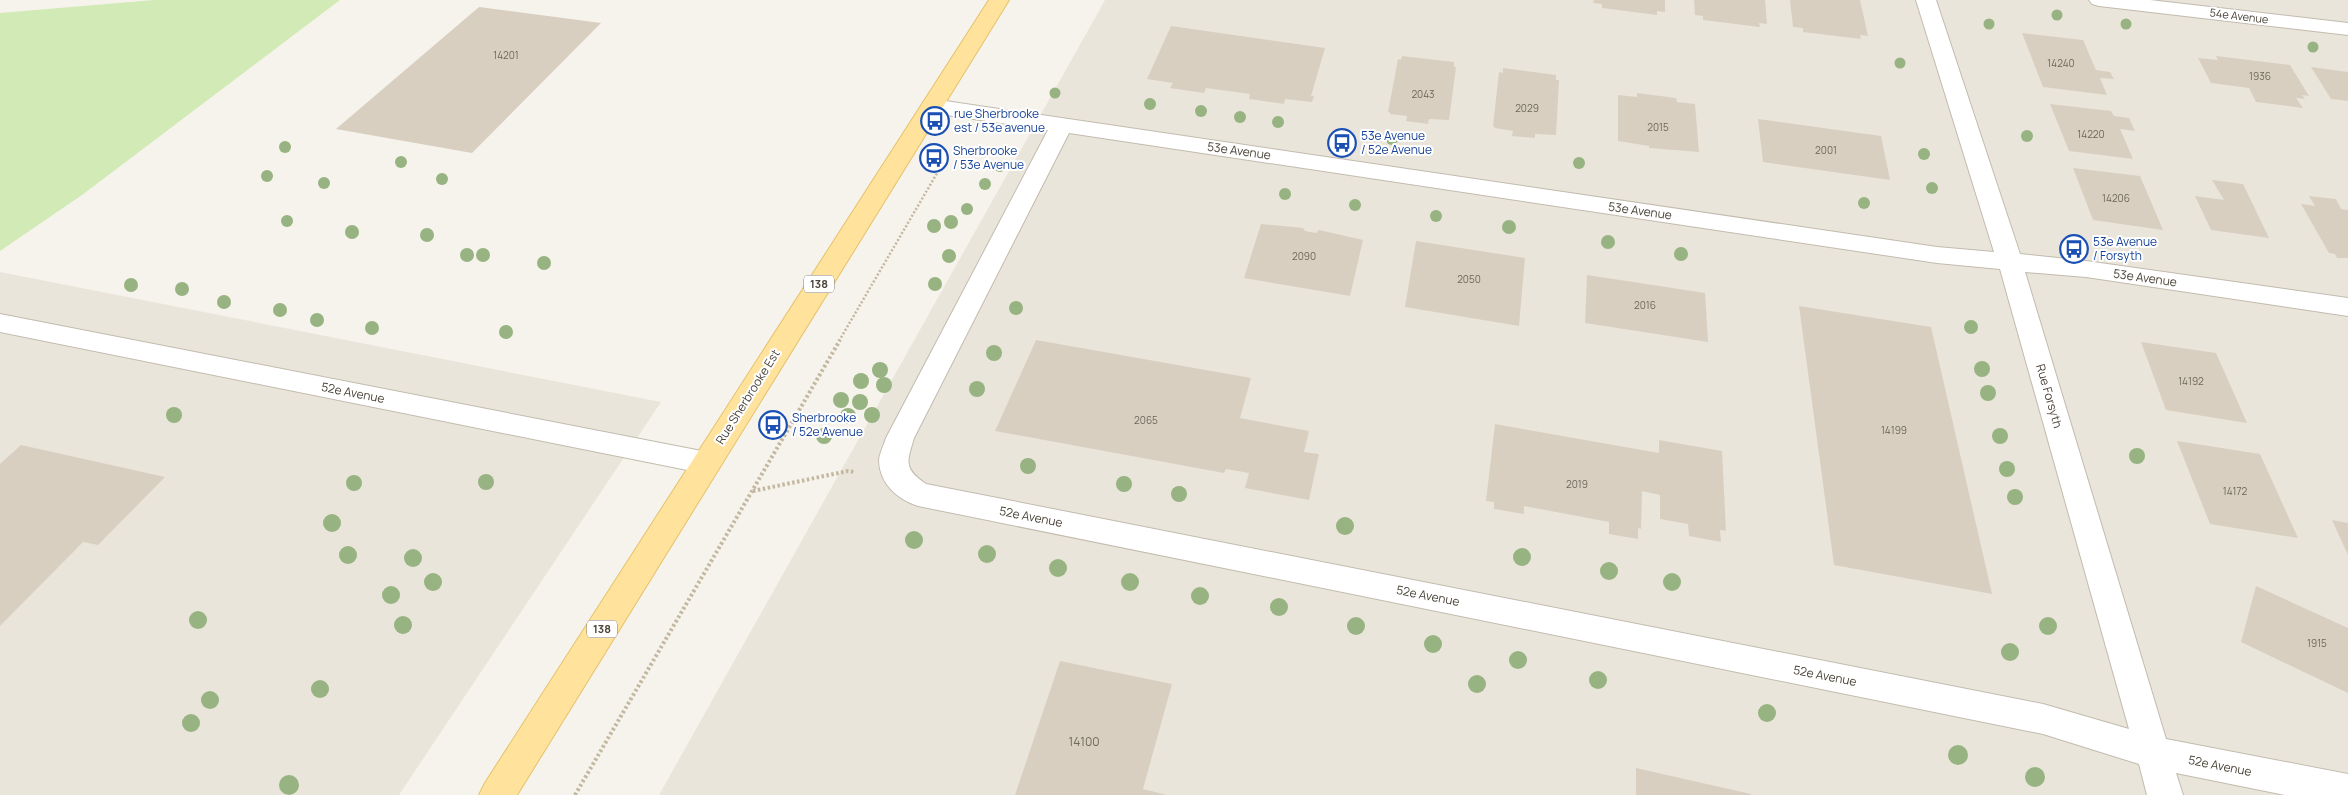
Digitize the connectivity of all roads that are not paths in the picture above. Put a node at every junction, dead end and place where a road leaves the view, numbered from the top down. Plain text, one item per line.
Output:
1 (999, 0) edge
2 (1926, 0) edge
3 (2099, 0) edge
4 (2348, 29) edge
5 (932, 106) junction
6 (1062, 125) junction
7 (2010, 262) junction
8 (2348, 307) edge
9 (0, 323) edge
10 (707, 463) junction
11 (2152, 752) junction
12 (2348, 791) edge
13 (497, 795) edge
14 (2164, 795) edge

1 - 5 main road, Rue Sherbrooke Est / 138
2 - 7 street, Rue Forsyth
3 - 4 street, 54e Avenue
5 - 6 street, 53e Avenue
5 - 10 main road, Rue Sherbrooke Est / 138
6 - 7 street, 53e Avenue
6 - 11 street, 52e Avenue
7 - 8 street, 53e Avenue
7 - 11 street, Rue Forsyth
9 - 10 street, 52e Avenue
10 - 13 main road, Rue Sherbrooke Est / 138
11 - 12 street, 52e Avenue
11 - 14 street, Rue Forsyth

